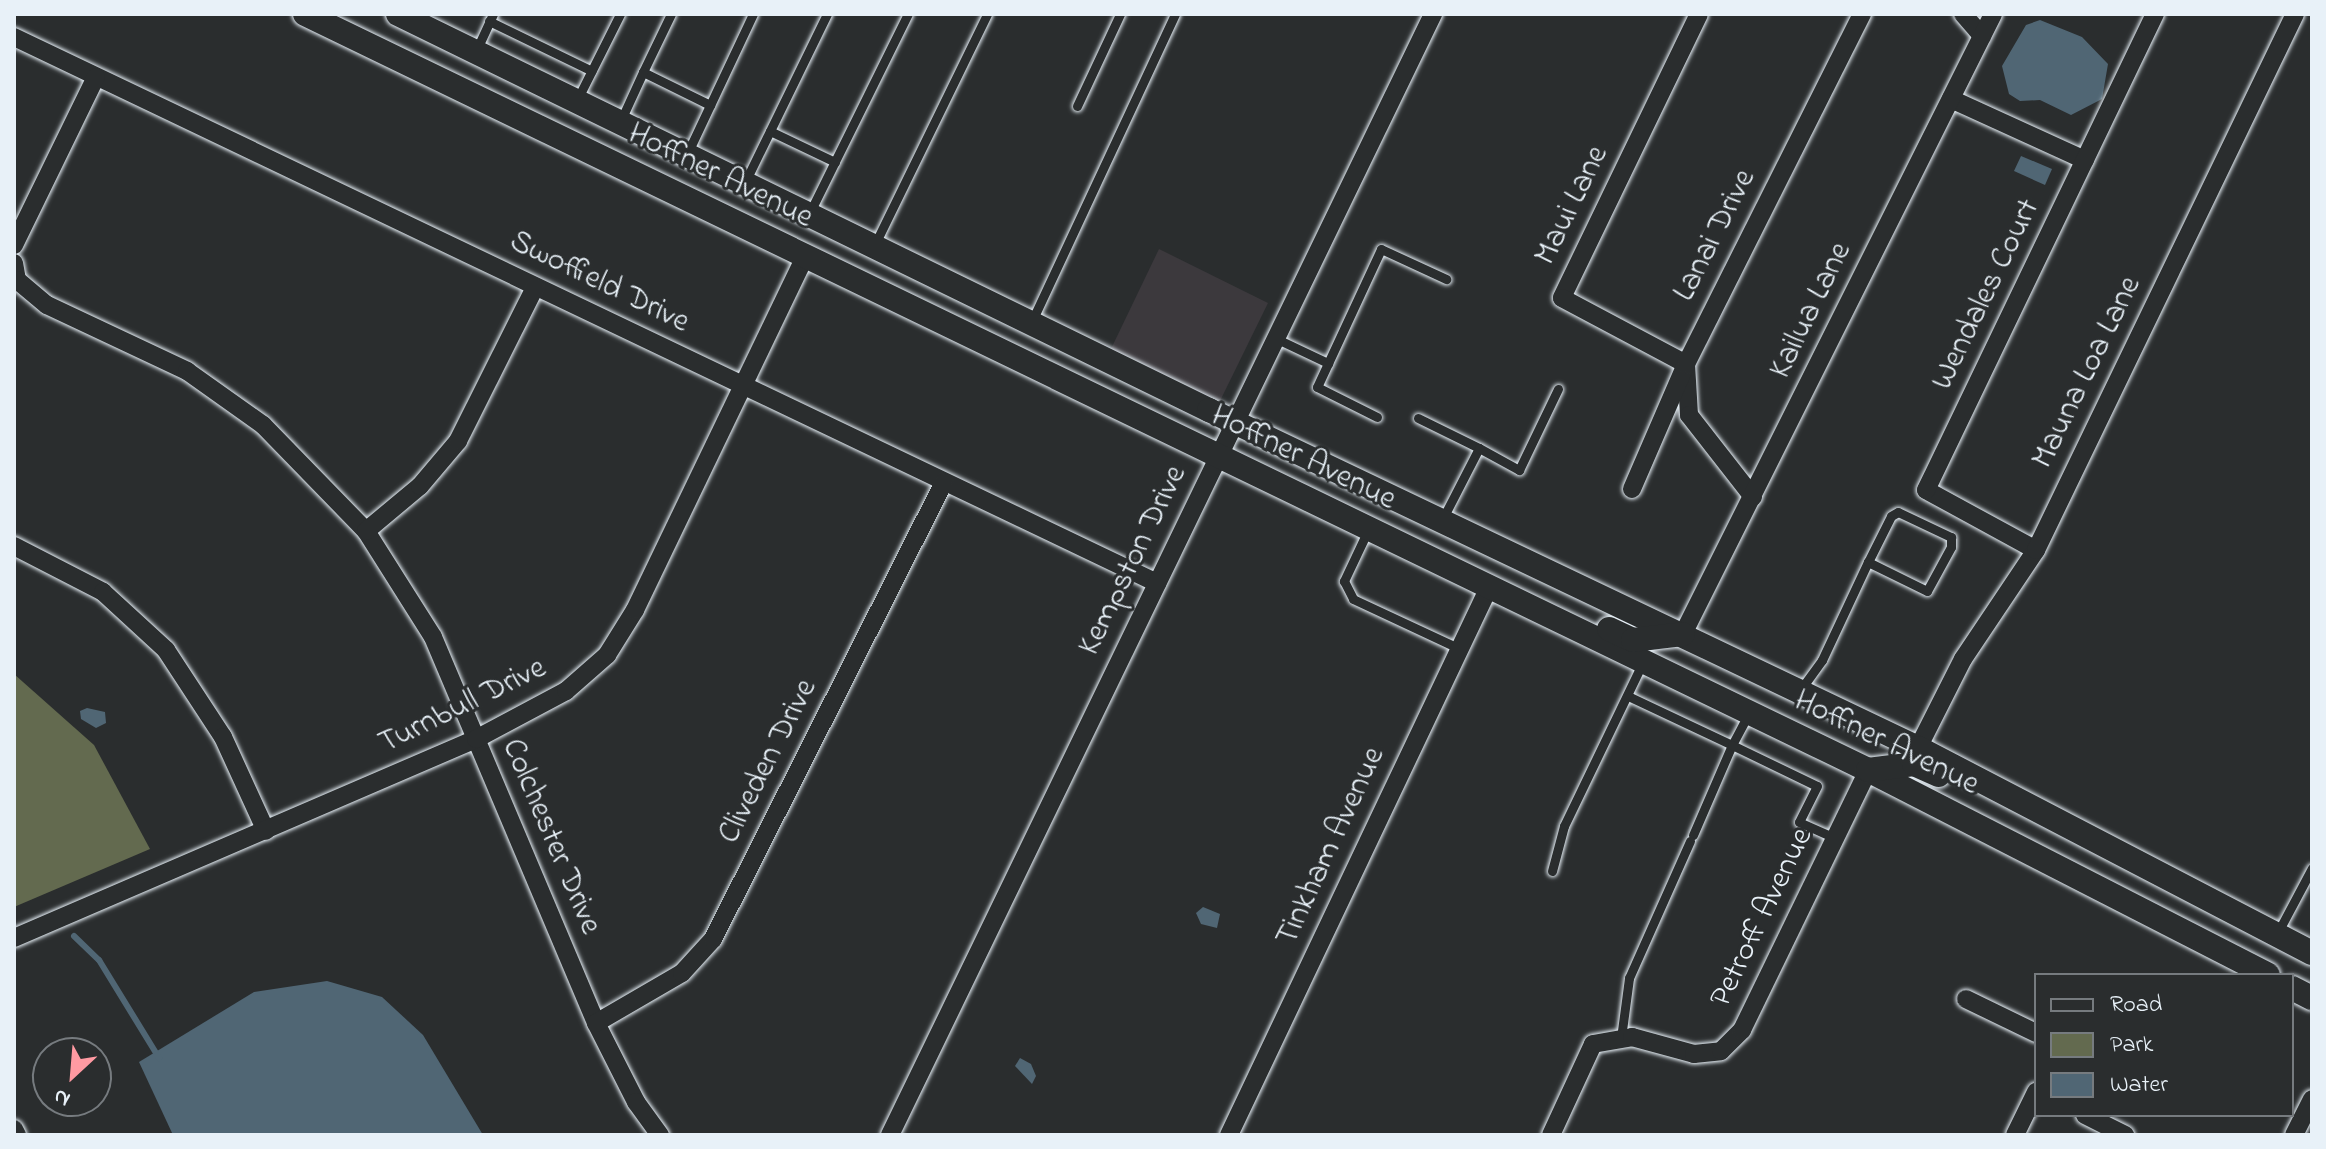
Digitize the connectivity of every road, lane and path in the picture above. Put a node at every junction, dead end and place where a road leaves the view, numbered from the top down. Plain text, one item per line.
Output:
1 (305, 14) edge
2 (398, 14) edge
3 (620, 14) edge
4 (671, 14) edge
5 (753, 14) edge
6 (827, 14) edge
7 (908, 14) edge
8 (987, 14) edge
9 (1120, 14) edge
10 (1175, 14) edge
11 (1433, 14) edge
12 (1699, 14) edge
13 (1862, 14) edge
14 (1963, 14) edge
15 (1993, 14) edge
16 (2155, 14) edge
17 (2295, 14) edge
18 (491, 17) edge
19 (425, 20) edge
20 (1982, 36) junction
21 (14, 37) edge
22 (476, 51) junction
23 (592, 71) junction
24 (643, 72) junction
25 (96, 77) junction
26 (1951, 99) junction
27 (576, 101) junction
28 (710, 105) junction
29 (1077, 106) dead end
30 (620, 121) junction
31 (770, 131) junction
32 (686, 155) junction
33 (612, 160) junction
34 (2085, 160) junction
35 (835, 162) junction
36 (745, 183) junction
37 (809, 214) junction
38 (869, 243) junction
39 (14, 245) edge
40 (806, 254) junction
41 (14, 263) edge
42 (1446, 279) dead end
43 (535, 287) junction
44 (1031, 323) junction
45 (1275, 338) junction
46 (1328, 363) junction
47 (1686, 364) junction
48 (742, 386) junction
49 (1558, 389) dead end
50 (1377, 417) dead end
51 (1418, 418) dead end
52 (1233, 421) junction
53 (1479, 448) junction
54 (1218, 453) junction
55 (944, 482) junction
56 (1632, 489) dead end
57 (1753, 497) junction
58 (1443, 518) junction
59 (1369, 527) junction
60 (366, 531) junction
61 (14, 546) edge
62 (2036, 550) junction
63 (1868, 562) junction
64 (1157, 583) junction
65 (1490, 585) junction
66 (1683, 634) junction
67 (1460, 649) junction
68 (1643, 661) junction
69 (1799, 691) junction
70 (1628, 696) junction
71 (1749, 713) junction
72 (476, 739) junction
73 (1732, 745) junction
74 (1918, 748) junction
75 (1868, 770) junction
76 (266, 831) junction
77 (2085, 834) junction
78 (1835, 838) junction
79 (2312, 868) edge
80 (1552, 871) dead end
81 (2277, 935) junction
82 (14, 938) edge
83 (2312, 953) edge
84 (2264, 973) edge
85 (2294, 989) edge
86 (2312, 998) edge
87 (1966, 999) dead end
88 (596, 1023) junction
89 (2034, 1032) edge
90 (1621, 1038) junction
91 (2034, 1096) edge
92 (2312, 1099) edge
93 (2089, 1117) edge
94 (14, 1129) edge
95 (17, 1135) edge
96 (660, 1135) edge
97 (890, 1135) edge
98 (1229, 1135) edge
99 (1551, 1135) edge
100 (2015, 1135) edge
101 (2125, 1135) edge
102 (2294, 1135) edge

1 - 33 main road, Hoffner Avenue
2 - 19 main road, Hoffner Avenue
3 - 23 lane
4 - 24 lane
5 - 28 lane
6 - 31 lane
7 - 35 lane
8 - 38 lane
9 - 29 lane
10 - 44 lane
11 - 45 street, Kempston Drive
12 - 47 street, Maui Lane
13 - 47 street, Lanai Drive
14 - 20 street
15 - 20 street, Kailua Lane
16 - 34 street, Wendales Court
17 - 62 street, Mauna Loa Lane
18 - 22 lane
18 - 23 lane
19 - 22 main road, Hoffner Avenue
20 - 26 street, Kailua Lane
21 - 25 street, Swoffield Drive
22 - 27 main road, Hoffner Avenue
23 - 27 lane
24 - 28 lane
24 - 30 lane
25 - 39 street
25 - 43 street, Swoffield Drive
26 - 34 street
26 - 57 street, Kailua Lane
27 - 30 main road, Hoffner Avenue
28 - 32 lane
30 - 32 main road, Hoffner Avenue
31 - 35 lane
31 - 36 lane
32 - 36 main road, Hoffner Avenue
33 - 38 main road
33 - 40 main road, Hoffner Avenue
34 - 62 street, Wendales Court
35 - 37 lane
36 - 37 main road, Hoffner Avenue
37 - 38 main road, Hoffner Avenue
38 - 44 main road, Hoffner Avenue
40 - 48 street, Turnbull Drive
40 - 54 main road, Hoffner Avenue
41 - 60 street, Colchester Drive
42 - 46 lane
43 - 48 street, Swoffield Drive
43 - 60 street
44 - 52 main road, Hoffner Avenue
45 - 46 lane
45 - 52 street, Kempston Drive
46 - 50 lane
47 - 56 street, Lanai Drive
47 - 57 street
48 - 55 street, Swoffield Drive
48 - 72 street, Turnbull Drive
49 - 53 lane
51 - 53 lane
52 - 54 street, Kempston Drive
52 - 58 main road, Hoffner Avenue
53 - 58 lane
54 - 59 main road, Hoffner Avenue
54 - 64 street, Kempston Drive
55 - 64 street, Swoffield Drive
55 - 88 street, Cliveden Drive
57 - 66 street, Kailua Lane
58 - 66 main road, Hoffner Avenue
59 - 65 main road, Hoffner Avenue
59 - 67 lane
60 - 72 street, Colchester Drive
61 - 76 street
62 - 74 street, Mauna Loa Lane
63 - 63 lane
63 - 69 lane
64 - 97 street, Kempston Drive
65 - 66 main road
65 - 67 street, Tinkham Avenue
65 - 68 main road, Hoffner Avenue
66 - 69 main road, Hoffner Avenue
67 - 98 street, Tinkham Avenue
68 - 70 lane
68 - 71 main road, Hoffner Avenue
69 - 74 main road, Hoffner Avenue
70 - 73 lane
70 - 80 lane
71 - 73 lane
71 - 75 main road, Hoffner Avenue
72 - 76 street, Turnbull Drive
72 - 88 street, Colchester Drive
73 - 78 lane
73 - 90 lane
74 - 77 main road, Hoffner Avenue
75 - 77 main road
75 - 78 street, Petroff Avenue
75 - 84 main road, Hoffner Avenue
76 - 82 street, Turnbull Drive
77 - 81 main road, Hoffner Avenue
78 - 90 street, Petroff Avenue
79 - 81 lane
81 - 83 main road, Hoffner Avenue
85 - 86 main road
87 - 89 street
88 - 96 street, Colchester Drive
90 - 99 street
91 - 100 street
92 - 102 street
93 - 101 street
94 - 95 street

